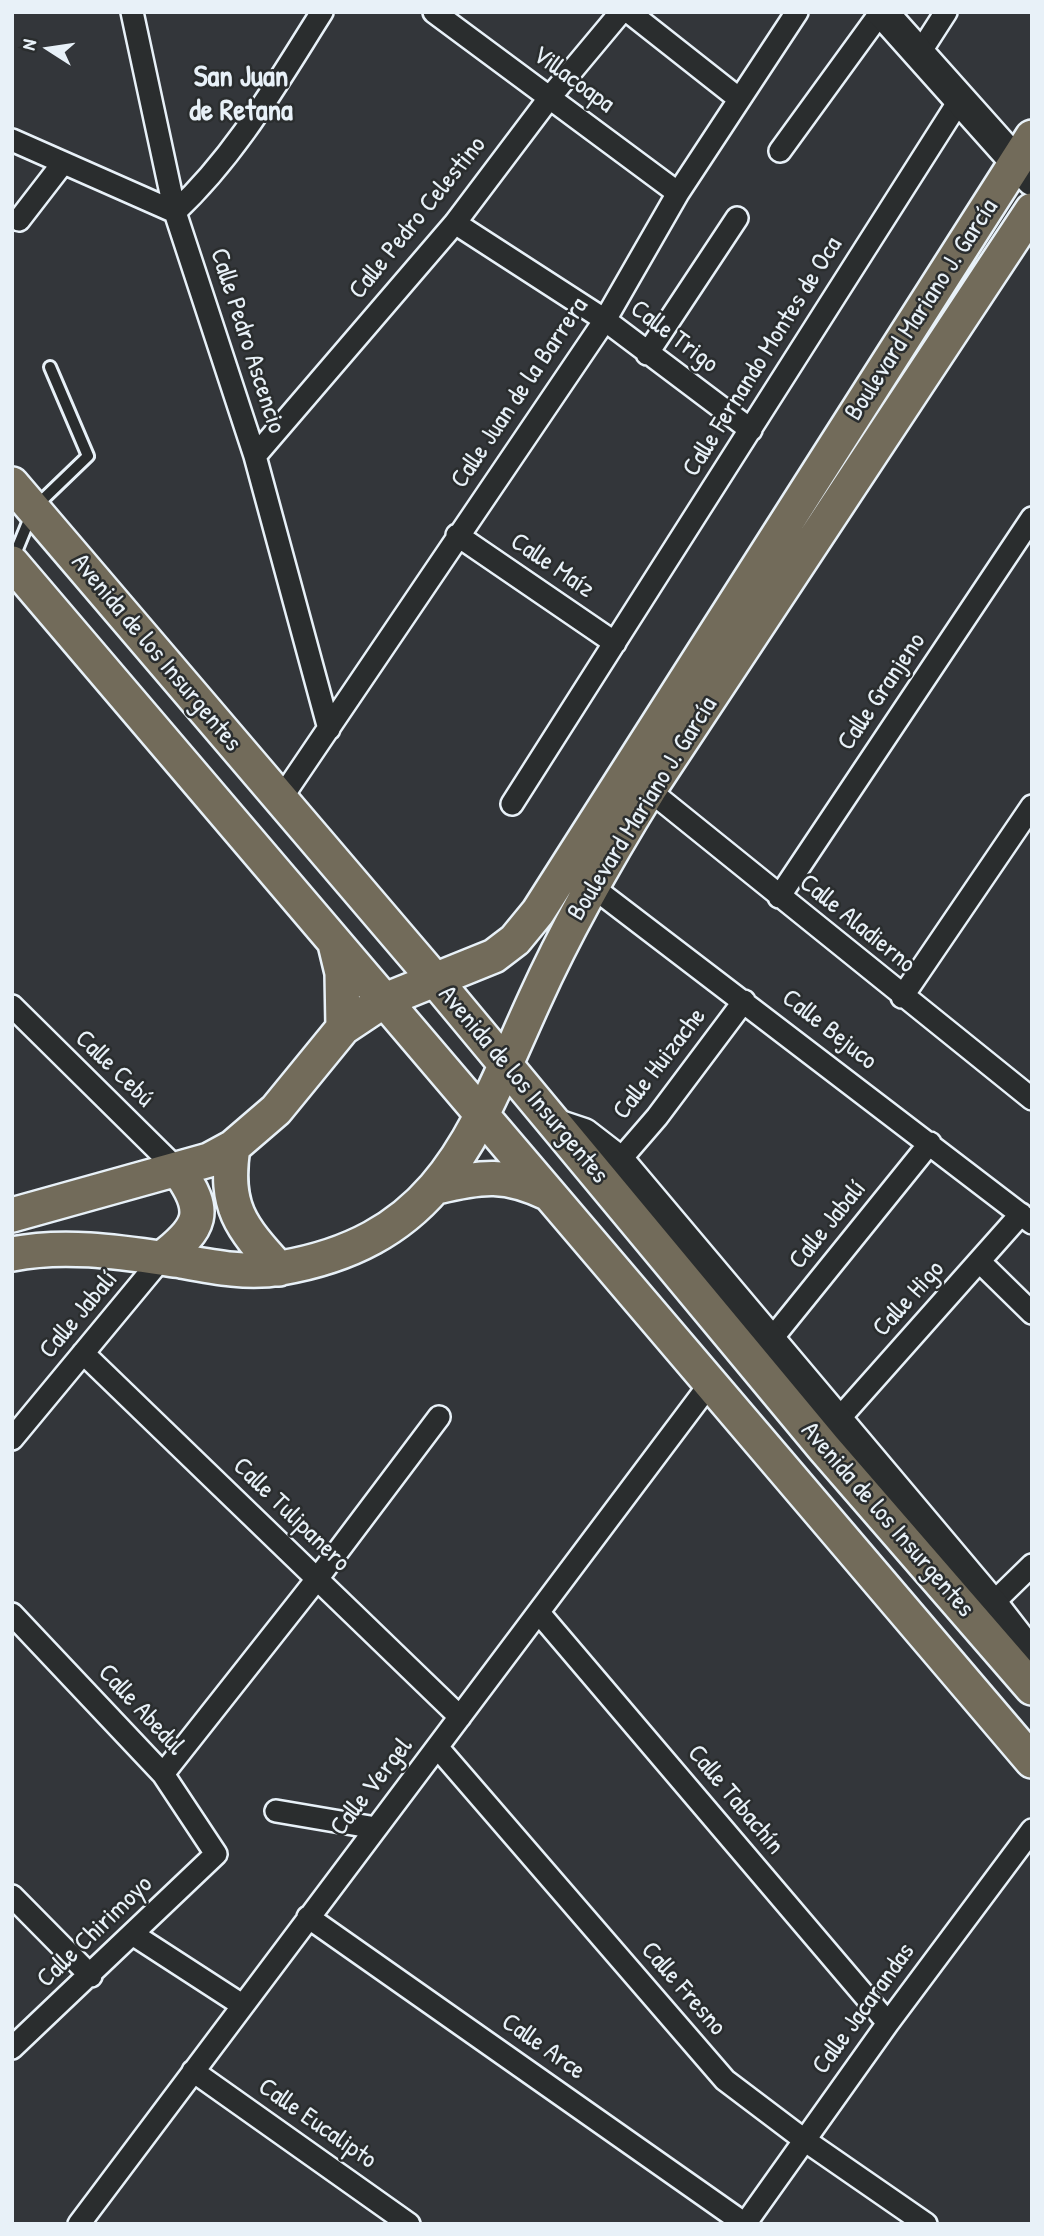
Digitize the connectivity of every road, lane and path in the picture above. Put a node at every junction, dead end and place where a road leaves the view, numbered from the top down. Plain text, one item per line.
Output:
1 (322, 12) edge
2 (434, 12) edge
3 (621, 12) edge
4 (629, 12) edge
5 (797, 12) edge
6 (881, 12) edge
7 (946, 12) edge
8 (130, 13) edge
9 (919, 54) junction
10 (550, 97) junction
11 (738, 98) junction
12 (959, 101) junction
13 (12, 140) edge
14 (780, 151) dead end
15 (1027, 159) edge
16 (63, 163) junction
17 (678, 193) junction
18 (1032, 210) edge
19 (175, 212) junction
20 (737, 218) dead end
21 (19, 220) dead end
22 (455, 223) junction
23 (605, 320) junction
24 (647, 354) junction
25 (50, 367) dead end
26 (751, 430) junction
27 (255, 456) junction
28 (23, 501) edge
29 (1032, 518) edge
30 (457, 535) junction
31 (12, 562) edge
32 (615, 643) junction
33 (329, 729) junction
34 (670, 732) junction
35 (649, 790) junction
36 (280, 800) junction
37 (512, 804) dead end
38 (1032, 806) edge
39 (590, 885) junction
40 (779, 897) junction
41 (334, 942) junction
42 (436, 981) junction
43 (902, 997) junction
44 (385, 1000) junction
45 (744, 1000) junction
46 (12, 1006) edge
47 (19, 1028) edge
48 (343, 1028) junction
49 (506, 1066) junction
50 (1032, 1099) edge
51 (482, 1117) junction
52 (554, 1124) junction
53 (930, 1143) junction
54 (233, 1147) junction
55 (619, 1161) junction
56 (178, 1170) junction
57 (437, 1187) junction
58 (553, 1196) junction
59 (12, 1215) edge
60 (1027, 1218) edge
61 (12, 1254) edge
62 (162, 1258) junction
63 (980, 1262) junction
64 (279, 1269) junction
65 (1032, 1312) edge
66 (770, 1341) junction
67 (83, 1353) junction
68 (709, 1385) junction
69 (439, 1417) dead end
70 (837, 1421) junction
71 (12, 1439) edge
72 (1032, 1565) edge
73 (317, 1580) junction
74 (992, 1604) junction
75 (539, 1613) junction
76 (12, 1614) edge
77 (1032, 1676) edge
78 (1032, 1688) edge
79 (460, 1717) junction
80 (438, 1748) junction
81 (1032, 1761) edge
82 (163, 1773) junction
83 (276, 1811) dead end
84 (376, 1828) junction
85 (1032, 1830) edge
86 (216, 1854) joint
87 (12, 1896) edge
88 (308, 1917) junction
89 (134, 1935) junction
90 (91, 1976) junction
91 (242, 2005) junction
92 (888, 2022) junction
93 (12, 2048) edge
94 (192, 2071) junction
95 (803, 2139) junction
96 (79, 2224) edge
97 (409, 2224) edge
98 (745, 2224) edge
99 (926, 2224) edge

1 - 19 street
2 - 10 street, Villacoapa
3 - 10 street, Calle Pedro Celestino
4 - 11 street
5 - 11 street, Calle Juan de la Barrera
6 - 9 street
6 - 14 street
7 - 9 street
8 - 19 street, Calle Pedro Ascencio
9 - 12 street
10 - 17 street, Villacoapa
10 - 22 street, Calle Pedro Celestino
11 - 17 street, Calle Juan de la Barrera
12 - 15 street
12 - 26 street, Calle Fernando Montes de Oca
13 - 16 street
15 - 34 main road, Boulevard Mariano J. García
16 - 19 street
16 - 21 street
17 - 23 street, Calle Juan de la Barrera
18 - 34 main road, Boulevard Mariano J. García
19 - 27 street, Calle Pedro Ascencio
20 - 24 street
22 - 23 street, Calle Trigo
22 - 27 street, Calle Pedro Celestino
23 - 24 street, Calle Trigo
23 - 30 street, Calle Juan de la Barrera
24 - 26 street, Calle Trigo
25 - 28 lane
26 - 32 street, Calle Fernando Montes de Oca
27 - 33 street, Calle Pedro Ascencio
28 - 31 lane
28 - 36 main road, Avenida de los Insurgentes
29 - 40 street, Calle Granjeno
30 - 32 street, Calle Maíz
30 - 33 street, Calle Juan de la Barrera
31 - 41 main road, Avenida de los Insurgentes
32 - 37 street, Calle Fernando Montes de Oca
33 - 36 street, Calle Juan de la Barrera
34 - 35 main road, Boulevard Mariano J. García
34 - 42 main road, Boulevard Mariano J. García
35 - 39 main road, Boulevard Mariano J. García
35 - 40 street, Calle Aladierno
36 - 42 main road, Avenida de los Insurgentes
38 - 43 street
39 - 45 street, Calle Bejuco
39 - 49 main road, Boulevard Mariano J. García
40 - 43 street, Calle Aladierno
41 - 44 main road, Avenida de los Insurgentes
41 - 48 main road
42 - 44 main road, Boulevard Mariano J. García
42 - 49 main road, Avenida de los Insurgentes
43 - 50 street, Calle Aladierno
44 - 48 main road, Boulevard Mariano J. García
44 - 51 main road, Avenida de los Insurgentes
45 - 53 street, Calle Bejuco
45 - 55 street, Calle Huizache
46 - 47 street, Calle Cebú
47 - 56 street, Calle Cebú
48 - 54 main road, Boulevard Mariano J. García
49 - 51 main road, Boulevard Mariano J. García
49 - 52 main road, Avenida de los Insurgentes
51 - 57 main road, Boulevard Mariano J. García
51 - 58 main road, Avenida de los Insurgentes
52 - 55 street
52 - 78 main road, Avenida de los Insurgentes
53 - 60 street, Calle Bejuco
53 - 66 street, Calle Jabalí
54 - 56 main road, Boulevard Mariano J. García
54 - 64 main road
55 - 66 street
56 - 59 main road, Boulevard Mariano J. García
56 - 62 main road
57 - 58 main road
57 - 64 main road, Boulevard Mariano J. García
58 - 68 main road, Avenida de los Insurgentes
60 - 63 street, Calle Higo
61 - 62 main road, Boulevard Mariano J. García
62 - 64 main road, Boulevard Mariano J. García
62 - 67 street, Calle Jabalí
63 - 65 street
63 - 70 street, Calle Higo
66 - 70 street
67 - 71 street, Calle Jabalí
67 - 73 street, Calle Tulipanero
68 - 75 street, Calle Vergel
68 - 81 main road, Avenida de los Insurgentes
69 - 73 street
70 - 74 street
72 - 74 street
73 - 79 street, Calle Tulipanero
73 - 82 street
74 - 77 street
75 - 79 street, Calle Vergel
75 - 92 street, Calle Tabachín
76 - 82 street, Calle Abedul
79 - 80 street, Calle Vergel
80 - 84 street, Calle Vergel
80 - 95 street, Calle Fresno
82 - 86 street, Calle Abedul
83 - 84 street
84 - 88 street, Calle Vergel
85 - 92 street, Calle Jacarandas
86 - 89 street, Calle Chirimoyo
87 - 90 street
88 - 91 street, Calle Vergel
88 - 98 street, Calle Arce
89 - 90 street, Calle Chirimoyo
89 - 91 street
90 - 93 street, Calle Chirimoyo
91 - 94 street, Calle Vergel
92 - 95 street, Calle Jacarandas
94 - 96 street, Calle Vergel
94 - 97 street, Calle Eucalipto
95 - 98 street, Calle Jacarandas
95 - 99 street, Calle Fresno

